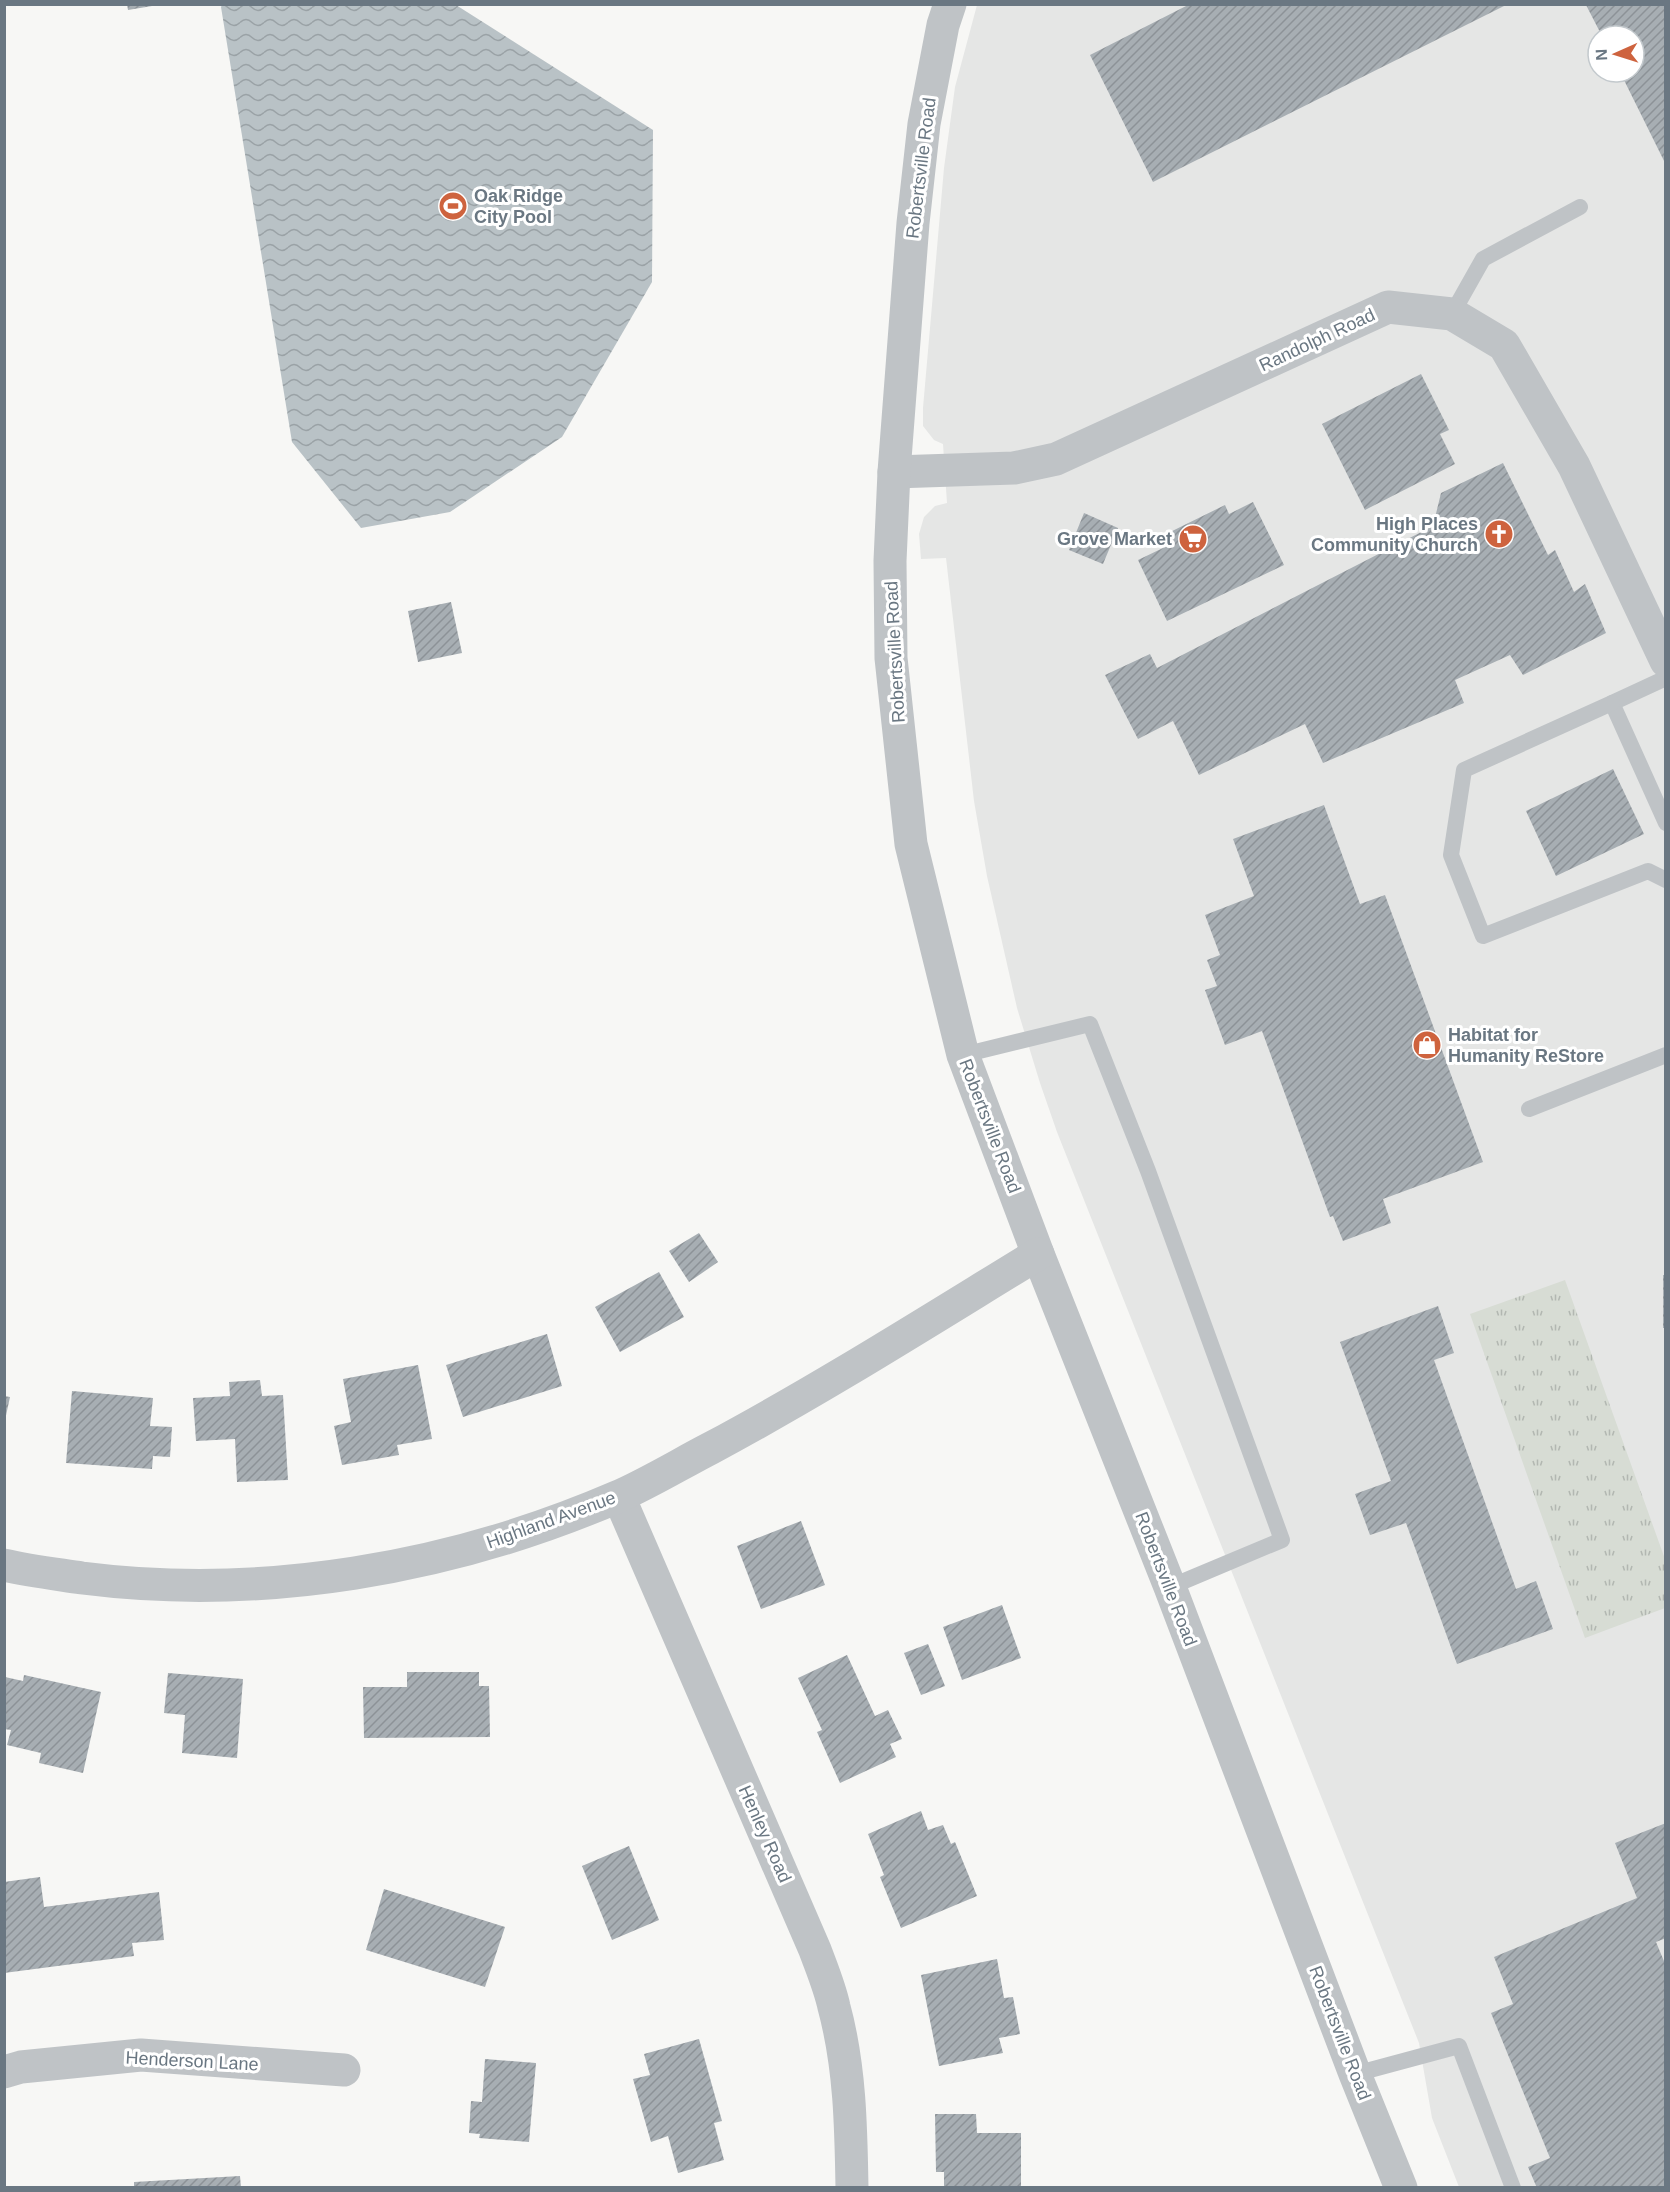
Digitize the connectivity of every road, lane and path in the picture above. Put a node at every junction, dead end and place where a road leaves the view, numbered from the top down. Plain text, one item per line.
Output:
1 (950, 4) edge
2 (1580, 207) dead end
3 (1452, 314) junction
4 (894, 472) junction
5 (1665, 661) edge
6 (1665, 678) edge
7 (1612, 703) junction
8 (1665, 823) edge
9 (1665, 880) edge
10 (963, 1055) junction
11 (1665, 1055) edge
12 (1529, 1109) dead end
13 (1038, 1254) junction
14 (619, 1497) junction
15 (4, 1565) edge
16 (1170, 1587) junction
17 (344, 2070) dead end
18 (4, 2072) edge
19 (1355, 2074) junction
20 (852, 2187) edge
21 (1401, 2187) edge
22 (1513, 2187) edge

1 - 4 street, Robertsville Road
2 - 3 lane
3 - 4 street, Randolph Road
3 - 5 street, Randolph Road
4 - 10 street, Robertsville Road
6 - 7 lane
7 - 8 lane
7 - 9 lane
10 - 13 street, Robertsville Road
10 - 16 lane
11 - 12 lane
13 - 14 street, Highland Avenue
13 - 16 street, Robertsville Road
14 - 15 street, Highland Avenue
14 - 20 street, Henley Road
16 - 19 street, Robertsville Road
17 - 18 street, Henderson Lane
19 - 21 street, Robertsville Road
19 - 22 lane

